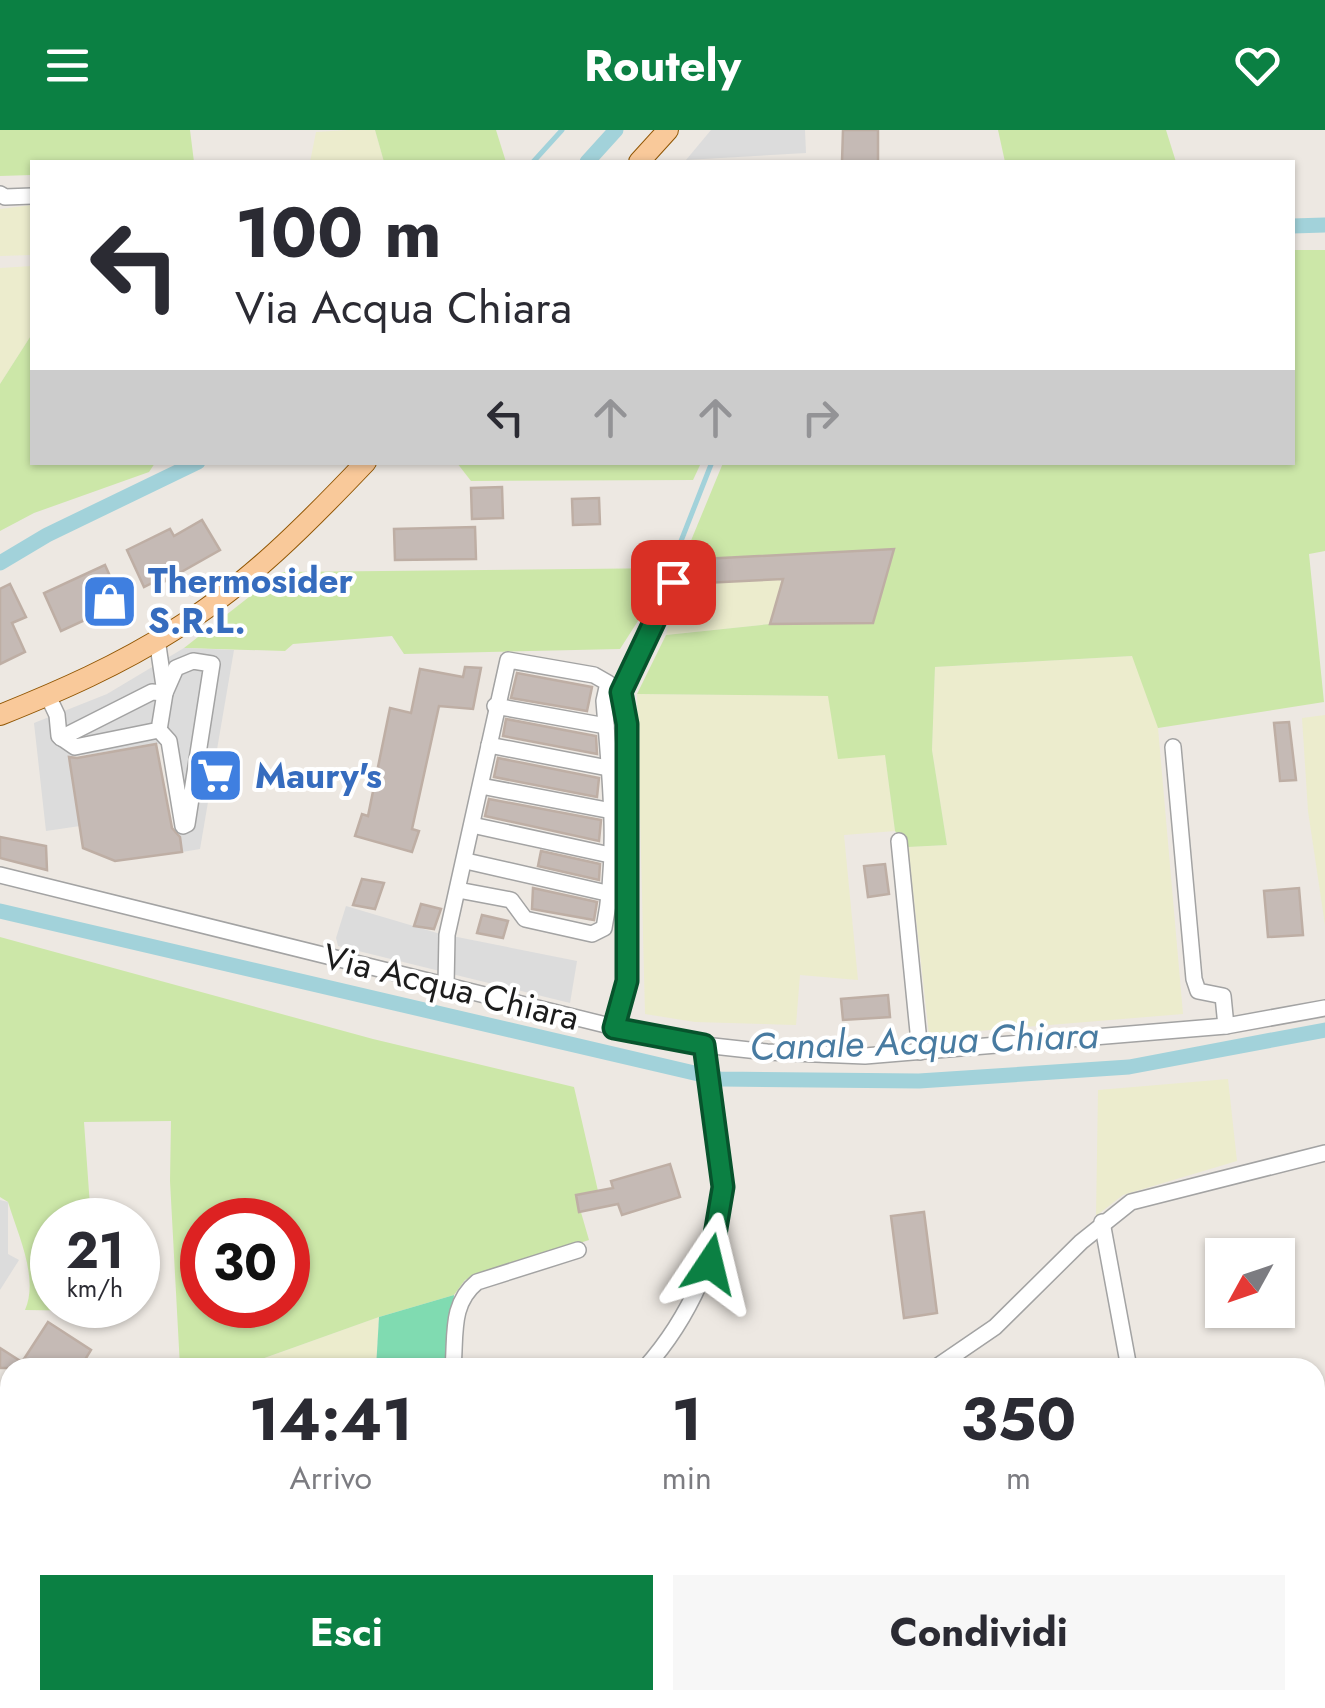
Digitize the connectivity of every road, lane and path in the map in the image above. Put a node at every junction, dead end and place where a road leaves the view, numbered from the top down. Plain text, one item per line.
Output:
1 (668, 130) edge
2 (641, 160) edge
3 (0, 194) edge
4 (30, 196) edge
5 (363, 465) edge
6 (673, 582) dead end
7 (157, 640) junction
8 (164, 693) junction
9 (48, 696) junction
10 (496, 706) junction
11 (0, 715) edge
12 (606, 726) junction
13 (159, 730) junction
14 (61, 738) junction
15 (489, 746) junction
16 (1173, 748) dead end
17 (608, 768) junction
18 (481, 786) junction
19 (612, 812) junction
20 (472, 825) junction
21 (899, 841) dead end
22 (610, 855) junction
23 (466, 861) junction
24 (0, 875) edge
25 (458, 890) junction
26 (611, 894) junction
27 (446, 985) junction
28 (1325, 1008) edge
29 (1226, 1026) junction
30 (614, 1028) junction
31 (920, 1052) junction
32 (705, 1053) junction
33 (1325, 1153) edge
34 (1102, 1222) junction
35 (578, 1250) dead end
36 (454, 1358) edge
37 (654, 1358) edge
38 (950, 1358) edge
39 (1127, 1358) edge

1 - 2 main road
3 - 4 street
5 - 7 main road
6 - 30 street
7 - 8 street
7 - 9 main road
8 - 13 street
8 - 13 street
8 - 14 street
9 - 11 main road
9 - 14 street
10 - 12 street
10 - 12 street
10 - 15 street
12 - 17 street
13 - 14 street
15 - 17 street
15 - 18 street
16 - 29 street
17 - 19 street
18 - 19 street
18 - 20 street
19 - 22 street
20 - 22 street
20 - 23 street
21 - 31 street
22 - 26 street
23 - 25 street
23 - 26 street
24 - 27 street, Via Acqua Chiara
25 - 26 street
25 - 27 street
27 - 30 street, Via Acqua Chiara
28 - 29 street, Via Acqua Chiara
29 - 31 street, Via Acqua Chiara
30 - 32 street, Via Acqua Chiara
31 - 32 street, Via Acqua Chiara
32 - 37 street
33 - 34 street
34 - 38 street
34 - 39 street
35 - 36 street

